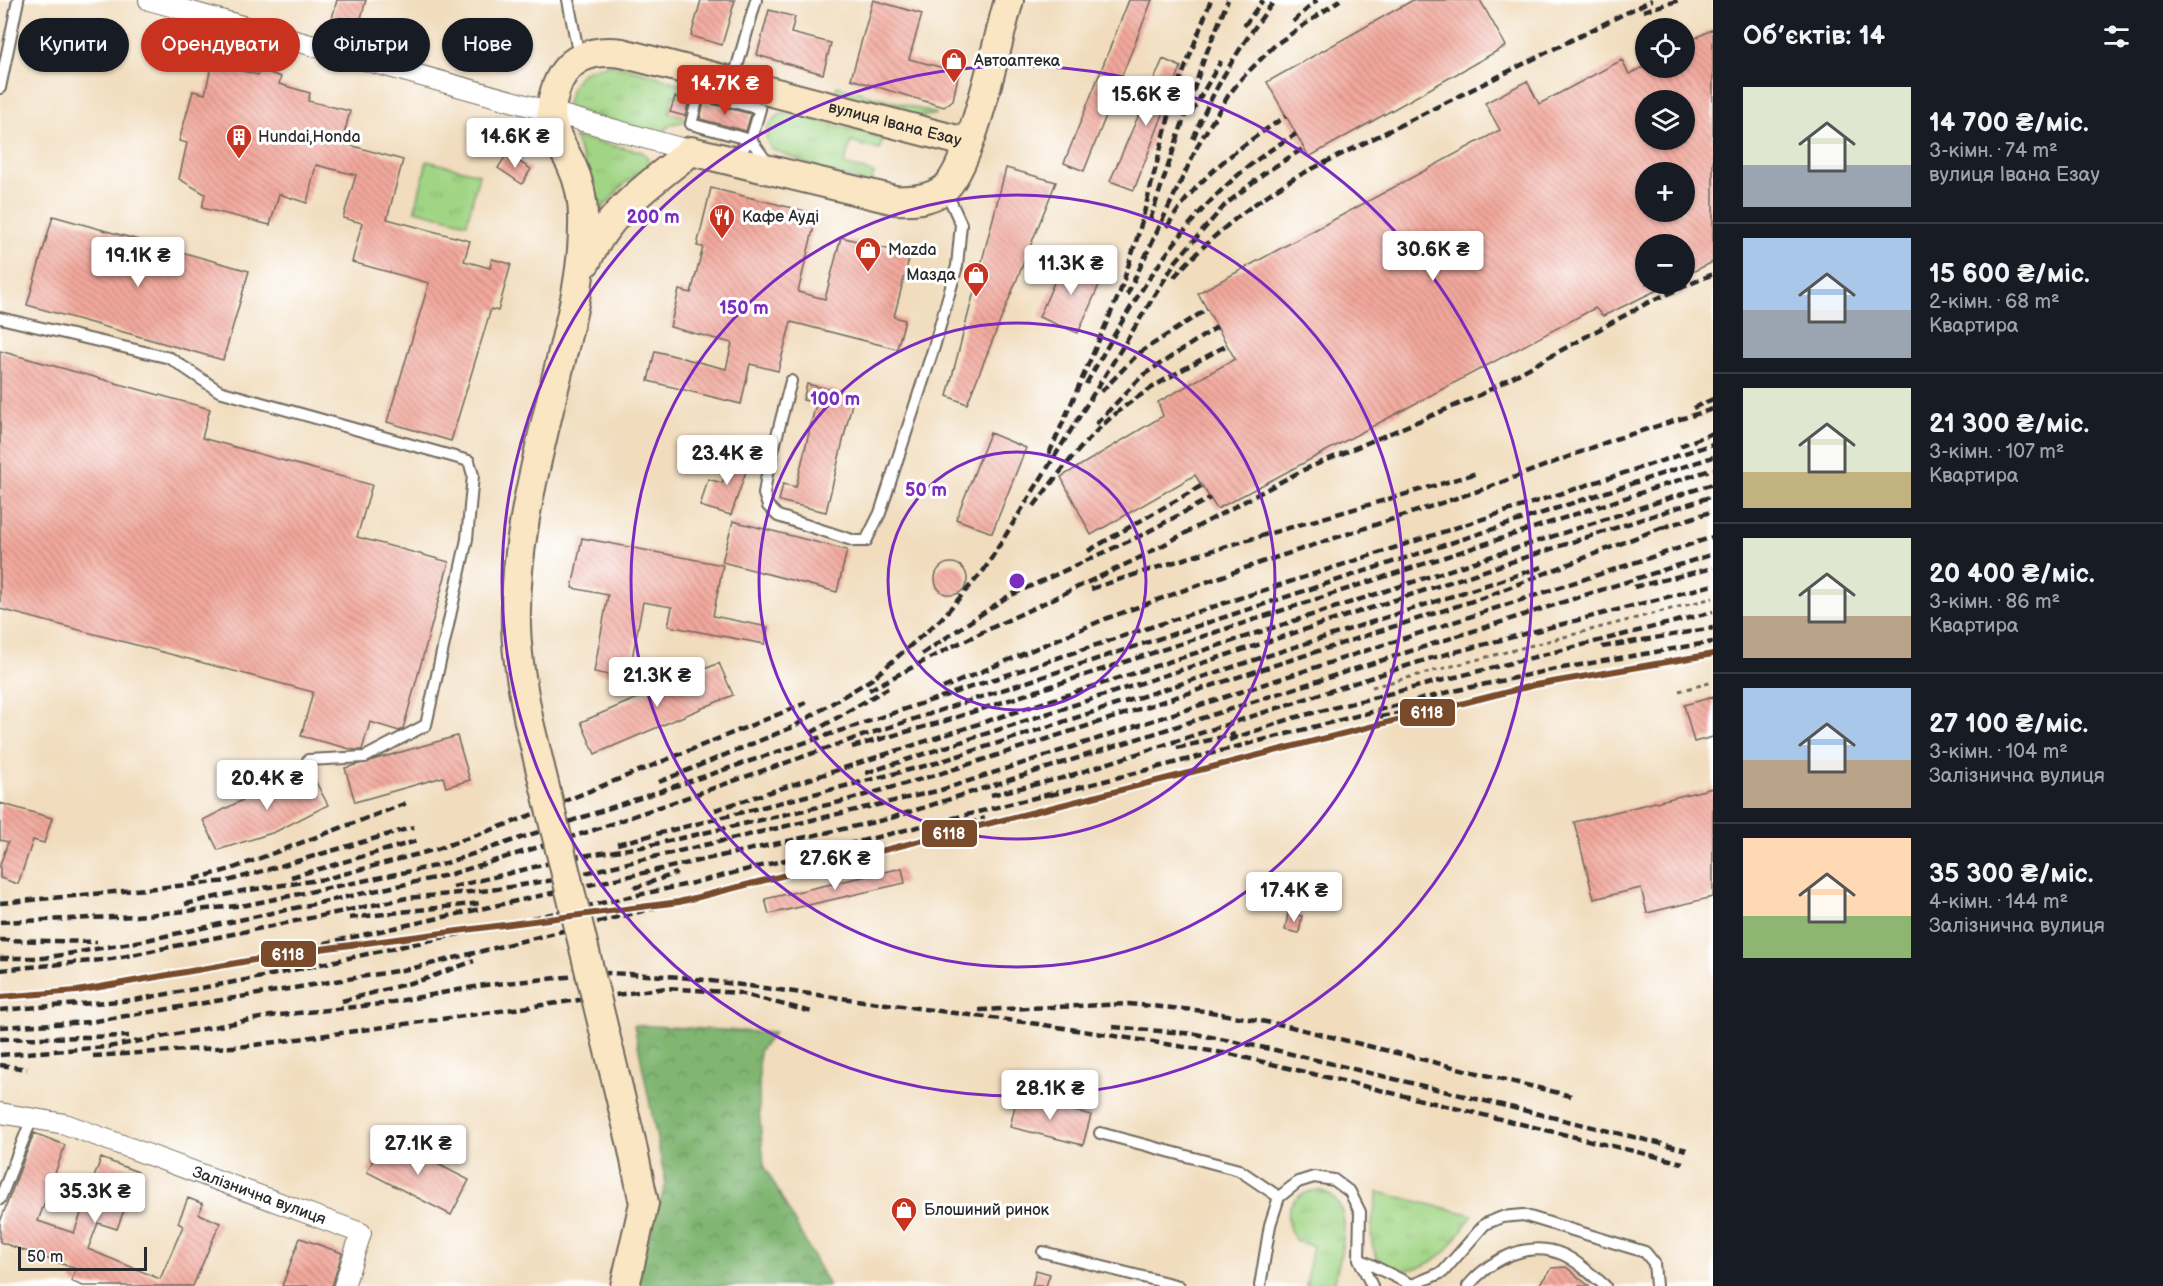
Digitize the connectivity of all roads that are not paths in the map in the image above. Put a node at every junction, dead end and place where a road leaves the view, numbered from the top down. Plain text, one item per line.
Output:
1 (18, 0) edge
2 (149, 0) edge
3 (568, 0) edge
4 (756, 0) edge
5 (1009, 0) edge
6 (579, 57) junction
7 (733, 81) junction
8 (695, 82) junction
9 (0, 88) edge
10 (784, 94) junction
11 (760, 109) junction
12 (550, 113) junction
13 (691, 138) junction
14 (751, 140) junction
15 (969, 143) junction
16 (730, 160) junction
17 (772, 170) junction
18 (945, 189) junction
19 (580, 275) junction
20 (0, 318) edge
21 (791, 381) dead end
22 (308, 760) dead end
23 (0, 1113) edge
24 (32, 1118) junction
25 (1100, 1133) dead end
26 (1279, 1197) junction
27 (0, 1199) edge
28 (1043, 1252) dead end
29 (1359, 1259) junction
30 (344, 1286) edge
31 (625, 1286) edge
32 (1179, 1286) edge
33 (1260, 1286) edge
34 (1372, 1286) edge
35 (1468, 1286) edge
36 (1605, 1286) edge
37 (1656, 1286) edge

1 - 9 lane
2 - 12 street
3 - 6 lane
4 - 7 lane
5 - 15 main road
6 - 8 main road, вулиця Івана Езау
6 - 12 main road
7 - 8 main road, вулиця Івана Езау
7 - 10 main road, вулиця Івана Езау
8 - 11 lane
8 - 13 lane
10 - 11 lane
10 - 15 main road, вулиця Івана Езау
11 - 14 lane
12 - 13 street
12 - 19 main road
13 - 14 lane
13 - 16 main road
13 - 19 main road
14 - 16 lane
14 - 17 lane
15 - 18 main road, вулиця Івана Езау
16 - 17 main road
17 - 18 main road
18 - 21 lane
19 - 31 main road, bridge
20 - 22 lane
23 - 24 street, Залізнична вулиця
24 - 27 lane
24 - 30 street, Залізнична вулиця
25 - 26 lane
26 - 29 lane
26 - 33 lane
28 - 32 lane
29 - 34 lane
29 - 37 lane
35 - 36 lane

